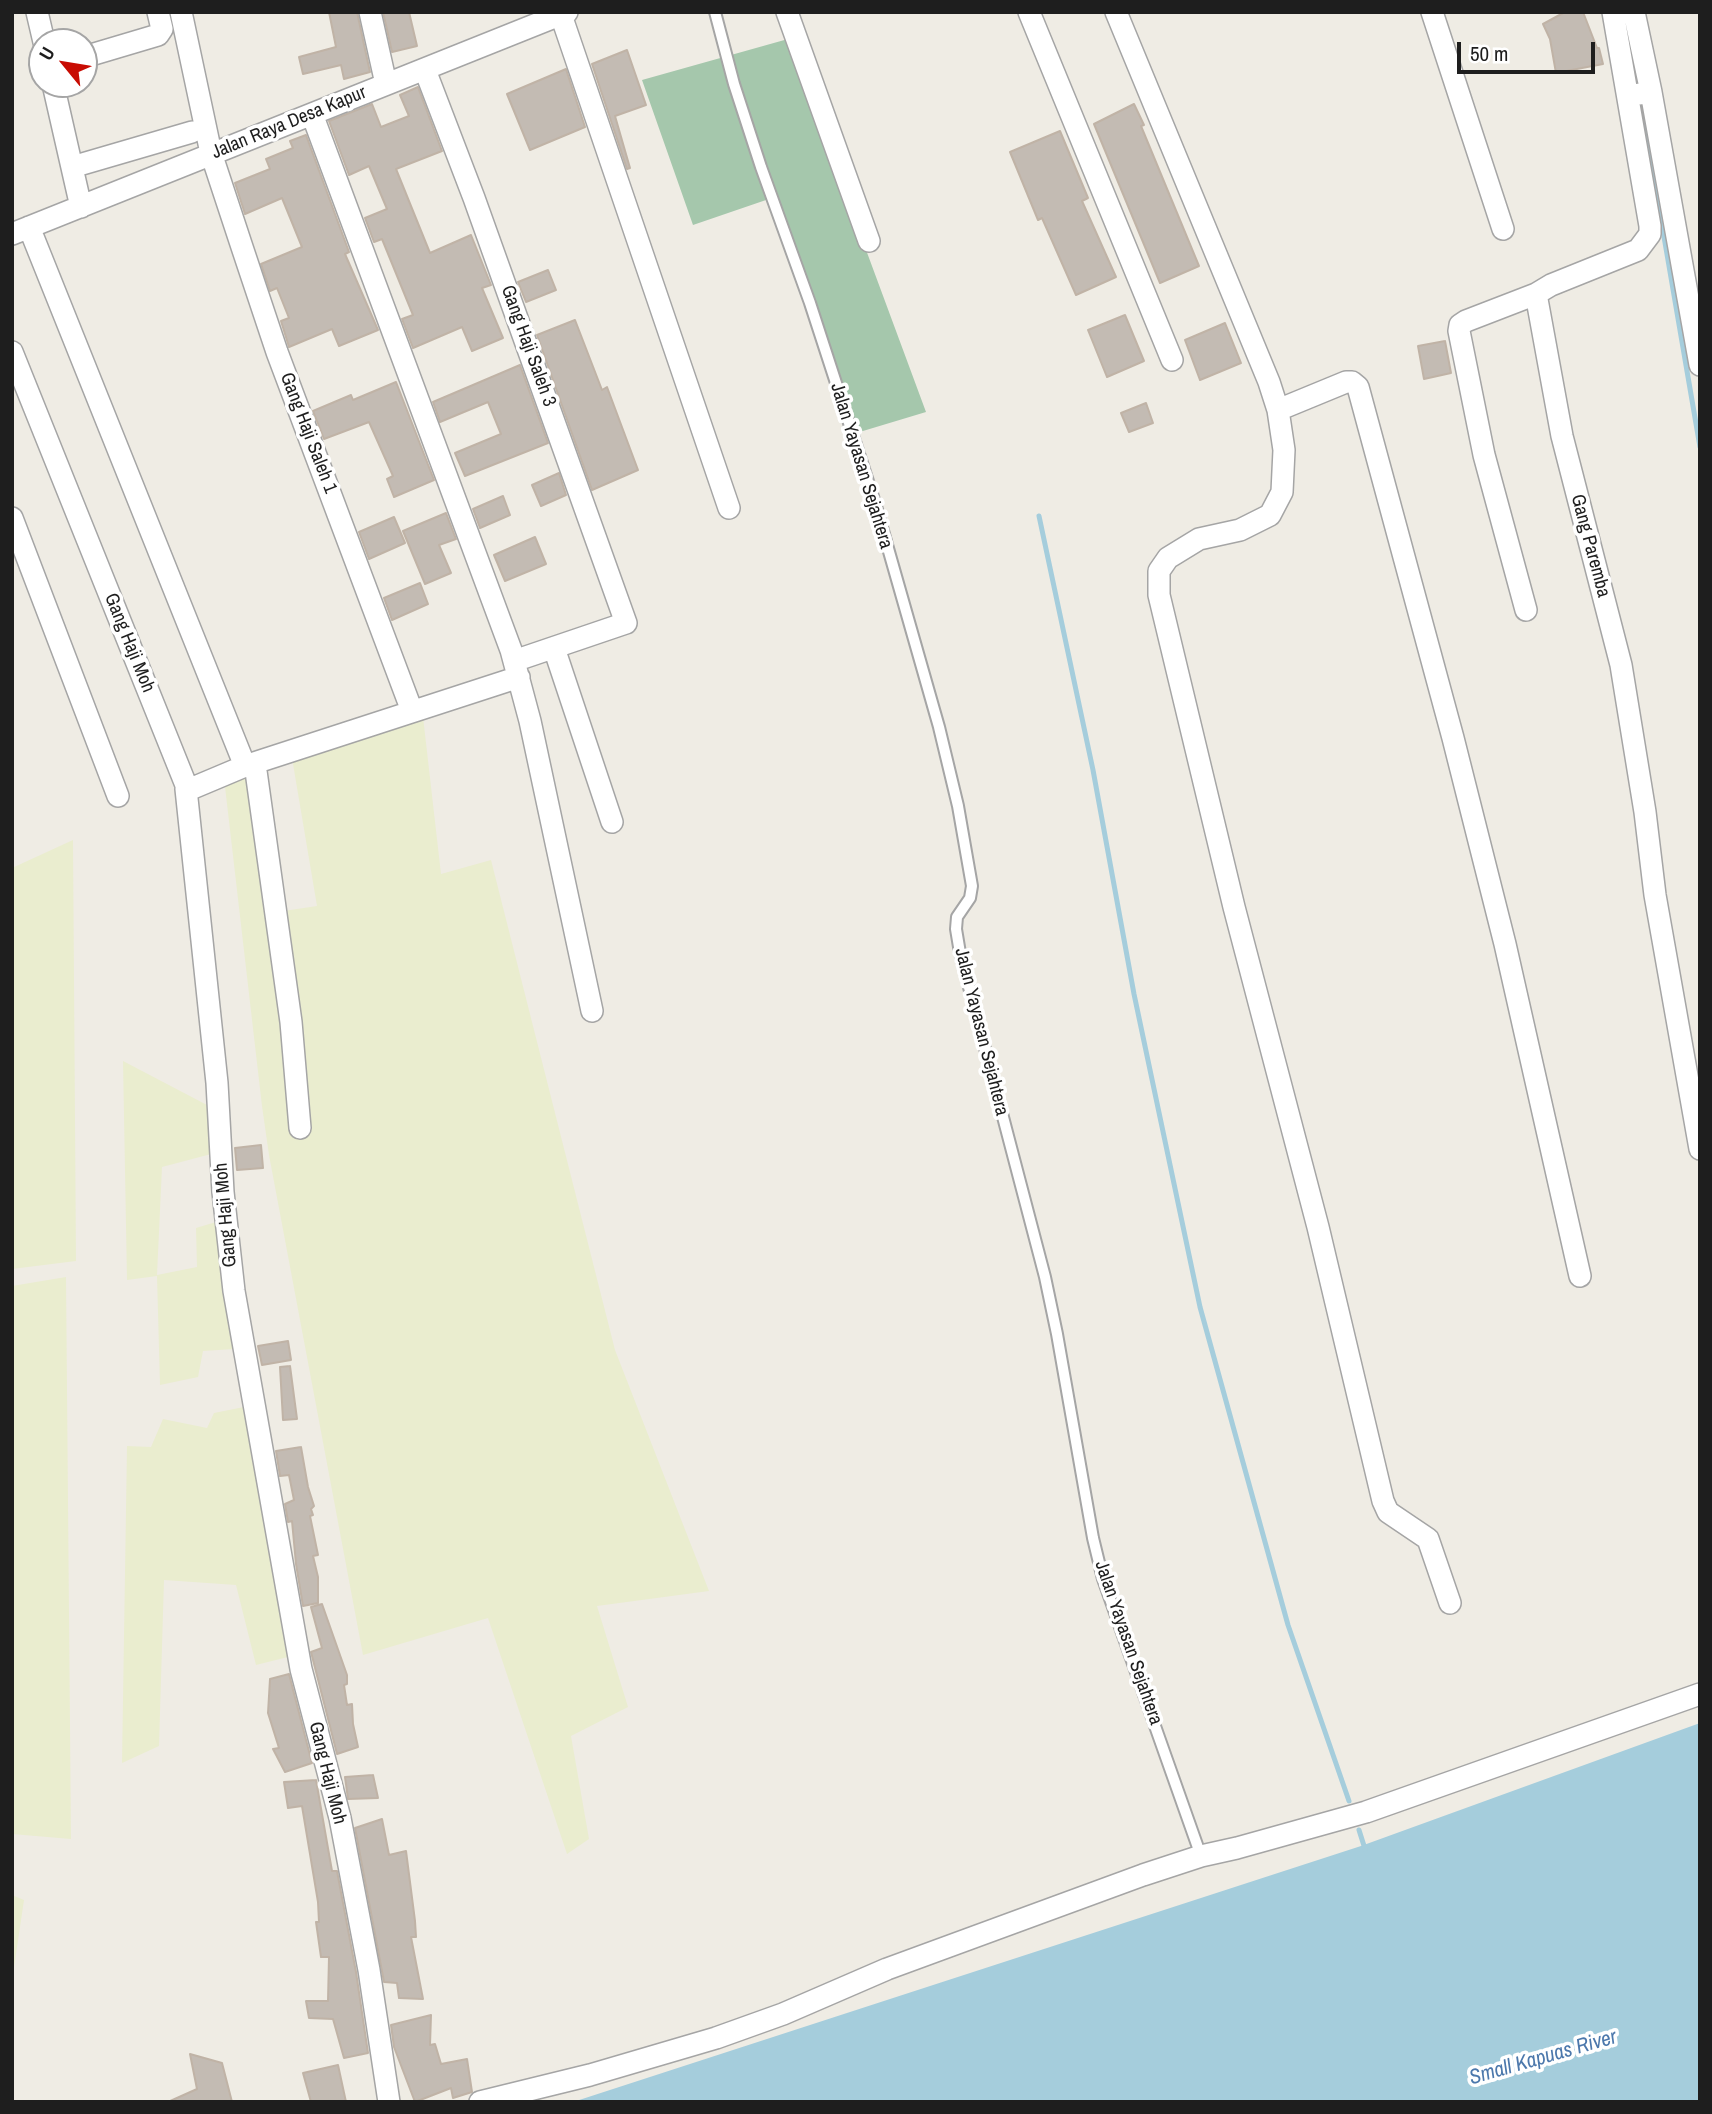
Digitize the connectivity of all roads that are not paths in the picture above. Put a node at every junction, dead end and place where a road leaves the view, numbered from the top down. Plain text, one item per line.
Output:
1 (158, 12) edge
2 (181, 12) edge
3 (370, 12) edge
4 (715, 12) edge
5 (787, 12) edge
6 (1029, 12) edge
7 (1116, 12) edge
8 (1432, 12) edge
9 (1613, 12) edge
10 (1634, 12) edge
11 (564, 13) edge
12 (98, 53) edge
13 (425, 70) junction
14 (386, 84) junction
15 (1651, 92) junction
16 (1628, 96) junction
17 (56, 98) edge
18 (312, 114) junction
19 (192, 132) dead end
20 (211, 153) junction
21 (72, 167) junction
22 (80, 207) junction
23 (1503, 229) dead end
24 (21, 230) edge
25 (869, 241) dead end
26 (1536, 294) junction
27 (12, 352) edge
28 (1172, 360) dead end
29 (1700, 365) edge
30 (1278, 410) junction
31 (729, 508) dead end
32 (12, 518) edge
33 (1526, 610) dead end
34 (554, 648) junction
35 (517, 669) junction
36 (412, 711) junction
37 (250, 765) junction
38 (188, 790) junction
39 (118, 796) dead end
40 (612, 822) dead end
41 (592, 1011) dead end
42 (300, 1128) dead end
43 (1700, 1149) edge
44 (1580, 1276) dead end
45 (1450, 1603) dead end
46 (1700, 1694) edge
47 (1201, 1856) junction
48 (389, 2102) edge
49 (480, 2102) edge

1 - 12 street
2 - 20 street, Gang Haji Saleh 1
3 - 14 street
4 - 47 lane, Jalan Yayasan Sejahtera
5 - 25 street
6 - 28 street
7 - 30 street
8 - 23 street
9 - 16 street
10 - 15 street
11 - 13 street, Jalan Raya Desa Kapur
11 - 31 street
13 - 14 street, Jalan Raya Desa Kapur
13 - 34 street, Gang Haji Saleh 3
14 - 18 street, Jalan Raya Desa Kapur
15 - 16 street
15 - 29 street
16 - 26 street
17 - 21 street
18 - 20 street, Jalan Raya Desa Kapur
18 - 35 street
19 - 21 street
20 - 22 street, Jalan Raya Desa Kapur
20 - 36 street, Gang Haji Saleh 1
21 - 22 street
22 - 24 street, Jalan Raya Desa Kapur
24 - 37 street
26 - 33 street
26 - 43 street, Gang Paremba
27 - 38 street, Gang Haji Moh
30 - 44 street
30 - 45 street
32 - 39 street
34 - 35 street
34 - 40 street
35 - 36 street
35 - 41 street
36 - 37 street
37 - 38 street
37 - 42 street
38 - 48 street, Gang Haji Moh
46 - 47 street
47 - 49 street

